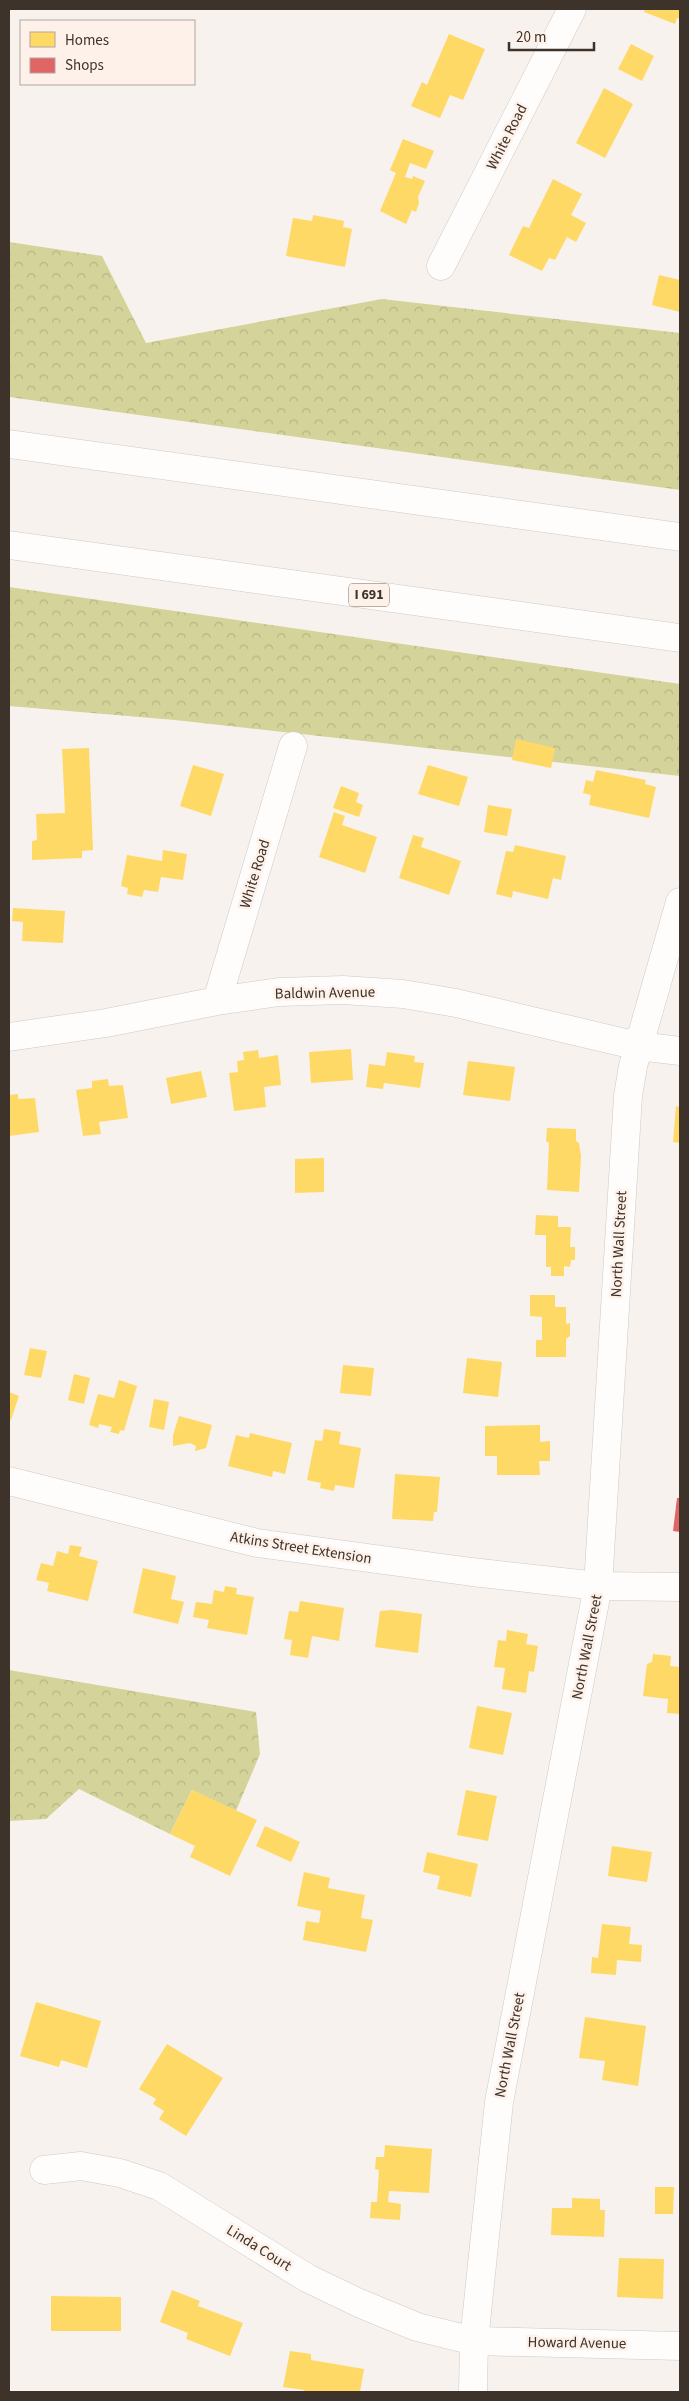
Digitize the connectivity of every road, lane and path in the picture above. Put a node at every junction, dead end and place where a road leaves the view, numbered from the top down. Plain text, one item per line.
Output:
1 (572, 9) edge
2 (441, 266) dead end
3 (9, 444) edge
4 (680, 537) edge
5 (9, 545) edge
6 (680, 638) edge
7 (294, 746) dead end
8 (680, 902) edge
9 (216, 1001) junction
10 (9, 1037) edge
11 (638, 1046) junction
12 (680, 1051) edge
13 (9, 1480) edge
14 (598, 1586) junction
15 (680, 1587) edge
16 (44, 2170) dead end
17 (474, 2341) junction
18 (680, 2346) edge
19 (473, 2392) edge

1 - 2 main road, White Road
3 - 4 main road
5 - 6 main road, I 691
7 - 9 main road, White Road
8 - 11 main road, North Wall Street
9 - 10 main road, Baldwin Avenue
9 - 11 main road, Baldwin Avenue
11 - 12 main road, Baldwin Avenue
11 - 14 main road, North Wall Street
13 - 14 main road, Atkins Street Extension
14 - 15 main road, Atkins Street Extension
14 - 17 main road, North Wall Street
16 - 17 main road, Linda Court
17 - 18 main road, Howard Avenue
17 - 19 main road, North Wall Street

